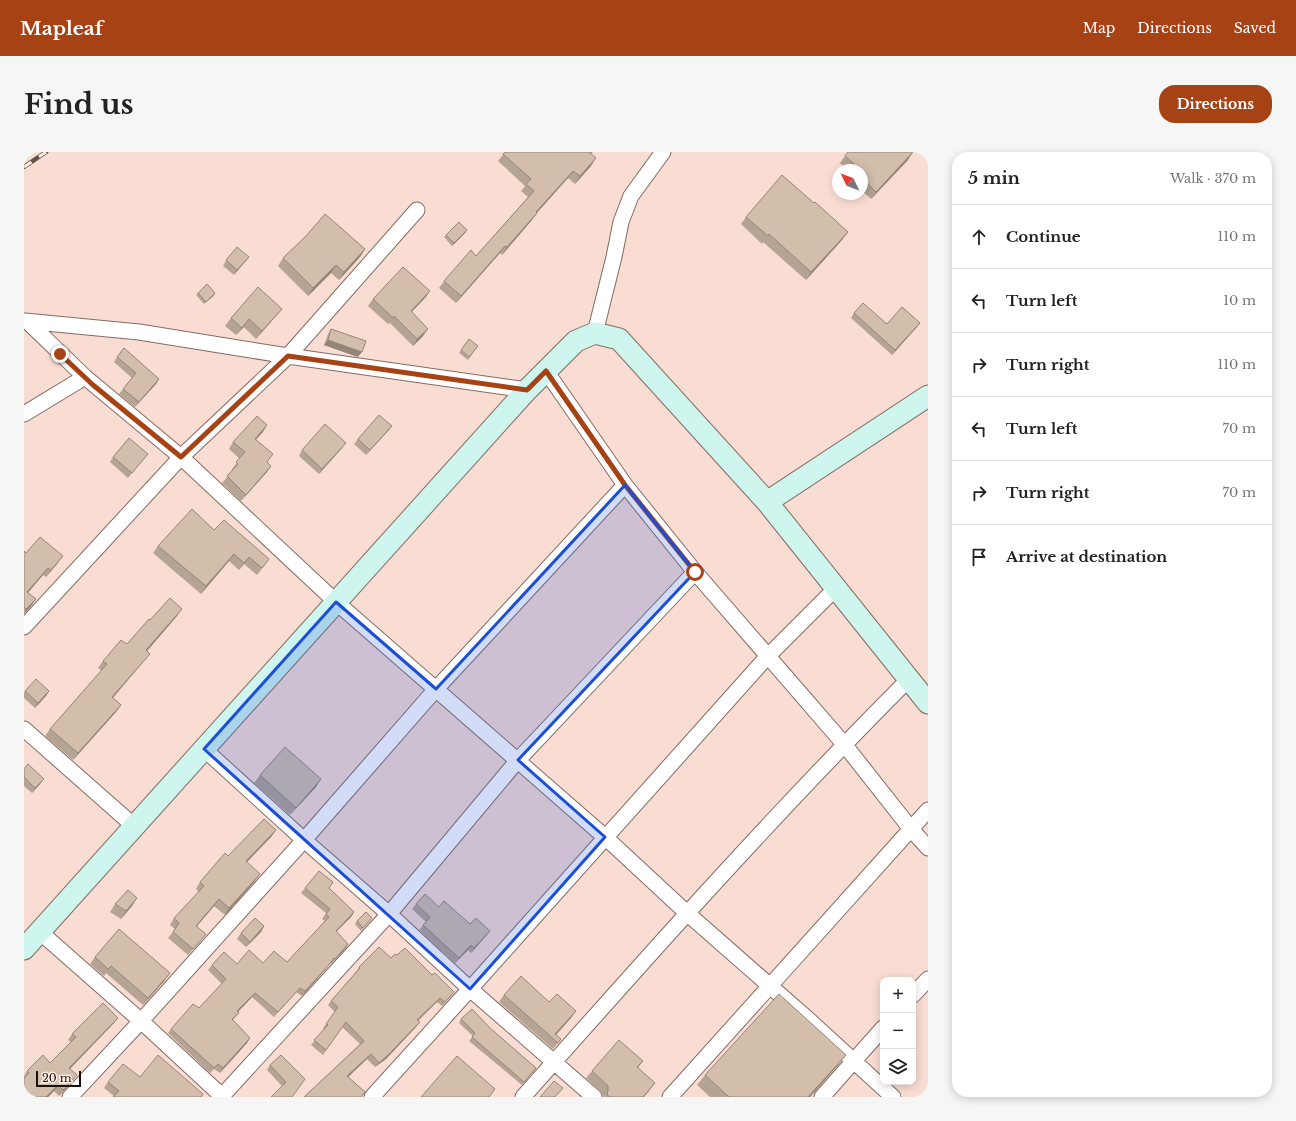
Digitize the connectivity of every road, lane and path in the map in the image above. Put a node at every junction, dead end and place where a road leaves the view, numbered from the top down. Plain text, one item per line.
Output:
1 (655, 155) edge
2 (417, 210) dead end
3 (26, 321) edge
4 (595, 333) junction
5 (288, 356) junction
6 (546, 371) junction
7 (85, 377) junction
8 (527, 390) junction
9 (928, 396) edge
10 (24, 414) edge
11 (181, 457) junction
12 (625, 485) junction
13 (766, 502) junction
14 (695, 572) junction
15 (836, 588) junction
16 (336, 602) junction
17 (24, 628) edge
18 (767, 657) junction
19 (909, 679) junction
20 (436, 689) junction
21 (928, 703) edge
22 (24, 729) edge
23 (844, 744) junction
24 (204, 749) junction
25 (518, 760) junction
26 (928, 810) edge
27 (134, 826) junction
28 (911, 829) junction
29 (605, 837) junction
30 (304, 840) junction
31 (928, 848) edge
32 (389, 914) junction
33 (688, 914) junction
34 (40, 932) junction
35 (24, 949) edge
36 (928, 978) edge
37 (770, 986) junction
38 (470, 989) junction
39 (916, 992) edge
40 (141, 1021) junction
41 (880, 1031) edge
42 (854, 1061) junction
43 (554, 1062) junction
44 (70, 1097) edge
45 (222, 1097) edge
46 (372, 1097) edge
47 (523, 1097) edge
48 (594, 1097) edge
49 (670, 1097) edge
50 (822, 1097) edge
51 (893, 1097) edge

1 - 4 street
2 - 5 street
3 - 5 street
3 - 7 street
4 - 6 street
4 - 13 street
5 - 8 street
5 - 11 street
6 - 8 street
6 - 12 street
7 - 10 street
7 - 11 street
8 - 16 street
9 - 13 street
11 - 16 street
11 - 17 street
12 - 14 street
12 - 20 street
13 - 15 street
14 - 18 street
14 - 25 street
15 - 18 street
15 - 19 street
16 - 20 street
16 - 24 street
18 - 23 street
18 - 29 street
19 - 21 street
19 - 23 street
20 - 25 street
20 - 30 street
22 - 27 street
23 - 28 street
23 - 33 street
24 - 27 street
24 - 30 street
25 - 29 street
25 - 32 street
26 - 28 street
27 - 34 street
28 - 31 street
28 - 37 street
29 - 33 street
29 - 38 street
30 - 32 street
30 - 40 street
32 - 38 street
32 - 45 street
33 - 37 street
33 - 43 street
34 - 35 street
34 - 40 street
36 - 39 street
37 - 42 street
37 - 49 street
38 - 43 street
38 - 46 street
40 - 44 street
40 - 45 street
41 - 42 street
42 - 50 street
42 - 51 street
43 - 47 street
43 - 48 street

